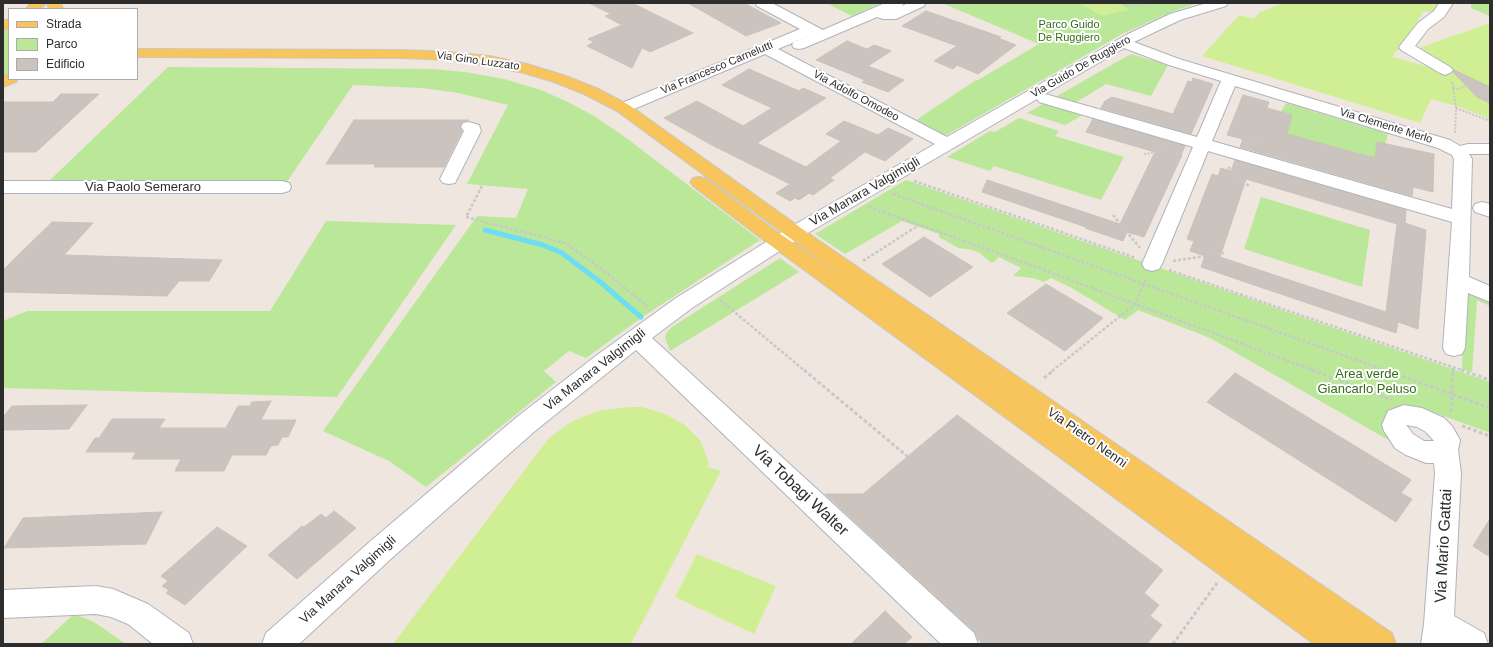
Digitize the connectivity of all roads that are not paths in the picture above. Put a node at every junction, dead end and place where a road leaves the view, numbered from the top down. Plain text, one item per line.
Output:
1 (762, 3) edge
2 (897, 3) edge
3 (919, 3) edge
4 (1221, 3) edge
5 (1446, 3) edge
6 (870, 15) junction
7 (817, 32) junction
8 (1123, 43) junction
9 (771, 51) junction
10 (138, 53) edge
11 (138, 60) edge
12 (1445, 70) road end
13 (1230, 79) junction
14 (1045, 100) dead end
15 (623, 108) junction
16 (469, 127) dead end
17 (948, 144) junction
18 (1202, 144) junction
19 (1490, 149) edge
20 (1457, 151) junction
21 (449, 179) dead end
22 (3, 187) edge
23 (282, 188) dead end
24 (1461, 218) junction
25 (786, 237) junction
26 (1152, 264) road end
27 (1457, 280) junction
28 (1490, 295) edge
29 (637, 338) junction
30 (1454, 355) road end
31 (1445, 434) road end
32 (3, 604) edge
33 (1438, 634) edge
34 (178, 644) edge
35 (277, 644) edge
36 (964, 644) edge
37 (1339, 644) edge
38 (1381, 644) edge
39 (1473, 644) edge

1 - 7 street
2 - 6 street, Via Francesco Carnelutti
3 - 6 street
4 - 8 street, Via Guido De Ruggiero
5 - 12 street
6 - 7 street, Via Francesco Carnelutti
7 - 9 street, Via Francesco Carnelutti
8 - 13 street, Via Clemente Merlo
8 - 17 street, Via Guido De Ruggiero
9 - 15 street, Via Francesco Carnelutti
9 - 17 street, Via Adolfo Omodeo
10 - 15 main road, Via Gino Luzzato
11 - 25 main road, Via Gino Luzzato
13 - 18 street
13 - 20 street, Via Clemente Merlo
14 - 18 street
15 - 25 main road, Via Gino Luzzato
16 - 21 street
17 - 25 street, Via Manara Valgimigli
18 - 24 street
18 - 26 street
19 - 20 street
20 - 24 street
22 - 23 street, Via Paolo Semeraro
24 - 27 street
25 - 29 street, Via Manara Valgimigli
25 - 37 main road, Via Pietro Nenni
25 - 38 main road, Via Pietro Nenni
27 - 28 street
27 - 30 street
29 - 35 street, Via Manara Valgimigli
29 - 36 street, Via Tobagi Walter
31 - 33 street, Via Mario Gattai
32 - 34 street
33 - 39 street

